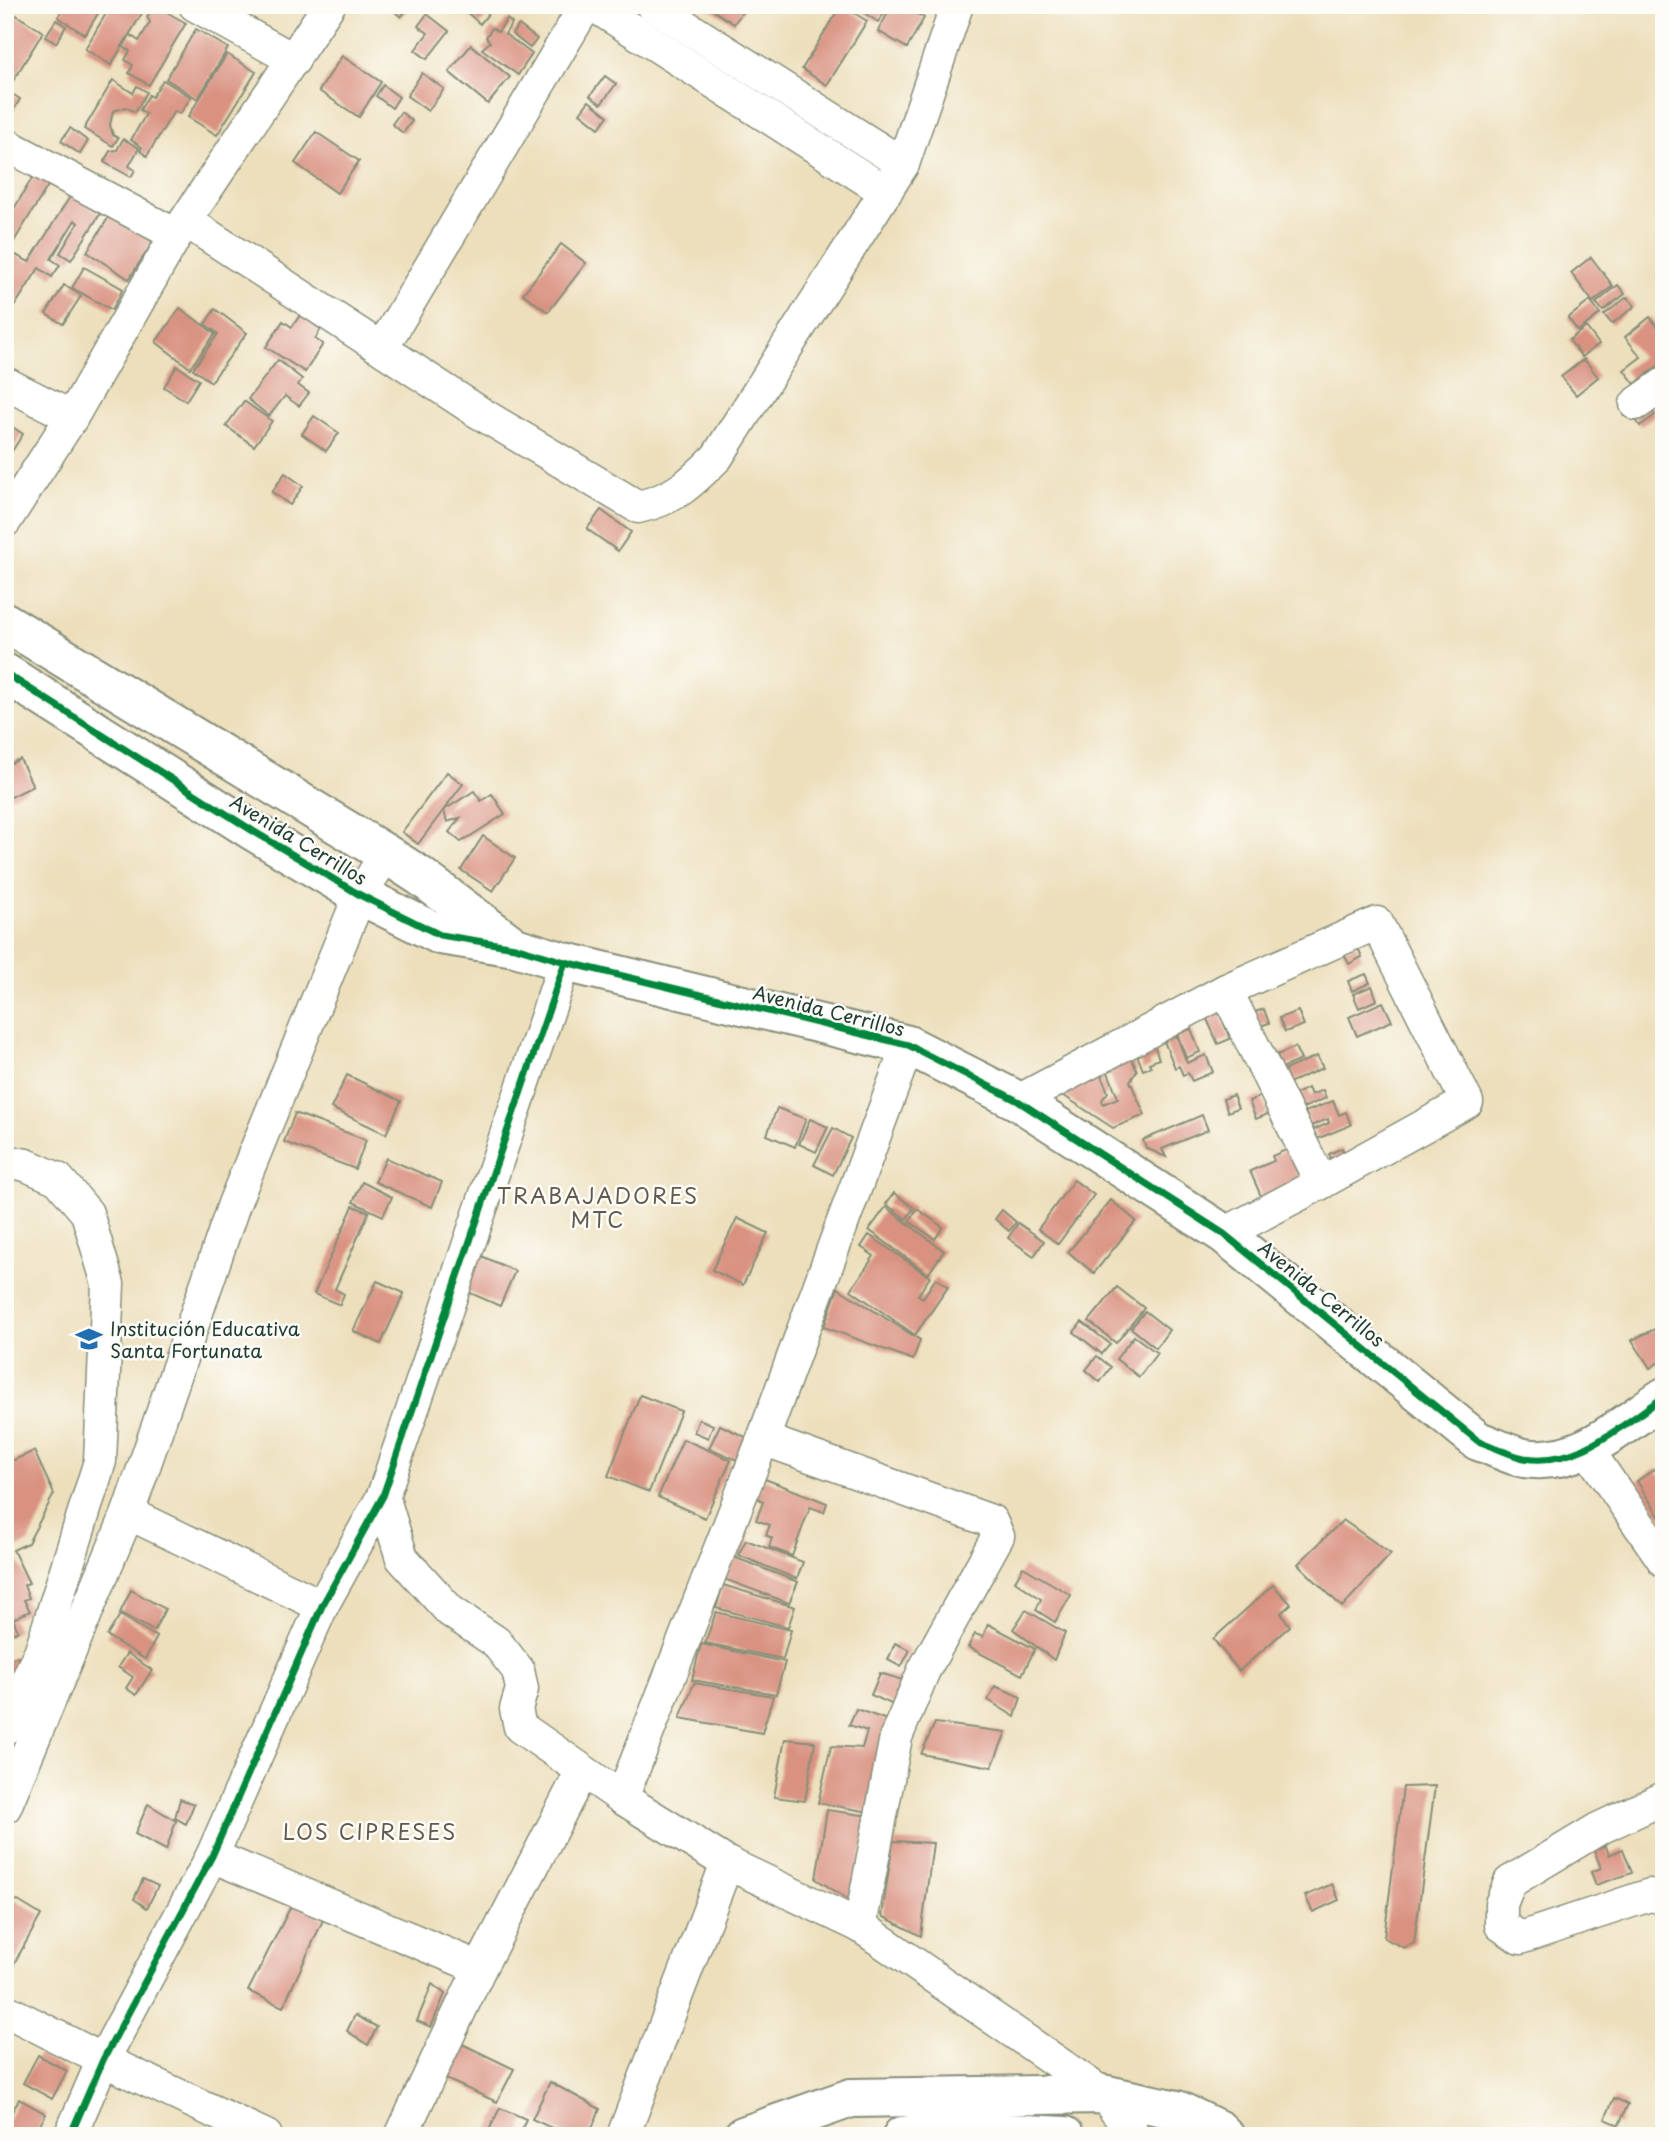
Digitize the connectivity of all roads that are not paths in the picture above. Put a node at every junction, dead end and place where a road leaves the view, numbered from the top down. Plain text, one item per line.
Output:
1 (195, 5) edge
2 (329, 5) edge
3 (586, 5) edge
4 (593, 5) edge
5 (652, 5) edge
6 (957, 5) edge
7 (294, 60) junction
8 (5, 144) edge
9 (902, 164) junction
10 (886, 192) junction
11 (181, 228) junction
12 (382, 348) junction
13 (5, 383) edge
14 (1664, 384) edge
15 (1636, 404) dead end
16 (72, 417) junction
17 (5, 521) edge
18 (5, 622) edge
19 (5, 673) edge
20 (386, 854) junction
21 (360, 895) junction
22 (515, 947) junction
23 (565, 962) junction
24 (1226, 990) junction
25 (908, 1045) junction
26 (1018, 1101) junction
27 (5, 1161) edge
28 (1321, 1184) junction
29 (1224, 1234) junction
30 (1664, 1397) edge
31 (763, 1439) junction
32 (1587, 1449) junction
33 (383, 1496) junction
34 (128, 1513) junction
35 (1664, 1561) edge
36 (322, 1606) junction
37 (5, 1728) edge
38 (582, 1771) junction
39 (622, 1798) junction
40 (1664, 1798) edge
41 (5, 1807) edge
42 (212, 1856) junction
43 (727, 1863) junction
44 (1664, 1898) edge
45 (860, 1926) junction
46 (480, 1968) junction
47 (5, 2010) edge
48 (103, 2060) junction
49 (1102, 2094) junction
50 (947, 2121) edge
51 (803, 2126) edge
52 (70, 2136) edge
53 (266, 2136) edge
54 (401, 2136) edge
55 (623, 2136) edge
56 (743, 2136) edge
57 (902, 2136) edge
58 (1065, 2136) edge
59 (1135, 2136) edge
60 (1225, 2136) edge

1 - 7 street
2 - 7 street
3 - 12 street
4 - 10 street
5 - 9 street
6 - 9 street
7 - 11 street
8 - 11 street
9 - 10 street
10 - 12 street
11 - 12 street
11 - 16 street
13 - 16 street
14 - 15 street
16 - 17 street
18 - 20 street, Avenida Cerrillos
19 - 21 street, Avenida Cerrillos
20 - 21 street
20 - 22 street, Avenida Cerrillos
21 - 22 street, Avenida Cerrillos
21 - 34 street
22 - 23 street, Avenida Cerrillos
23 - 25 street, Avenida Cerrillos
23 - 33 street
24 - 26 street
24 - 28 street
24 - 28 street
25 - 26 street, Avenida Cerrillos
25 - 31 street
26 - 29 street, Avenida Cerrillos
27 - 37 street
28 - 29 street
29 - 32 street, Avenida Cerrillos
30 - 32 street, Avenida Cerrillos
31 - 39 street
31 - 45 street
32 - 35 street
33 - 36 street
33 - 38 street
34 - 36 street
34 - 41 street
36 - 42 street
38 - 39 street
38 - 46 street
39 - 43 street
40 - 44 street
42 - 46 street
42 - 48 street
43 - 45 street
43 - 55 street
45 - 49 street
46 - 54 street
47 - 48 street
48 - 52 street
48 - 53 street
49 - 50 street
49 - 59 street
49 - 60 street
50 - 51 street
50 - 57 street
50 - 58 street
51 - 56 street

